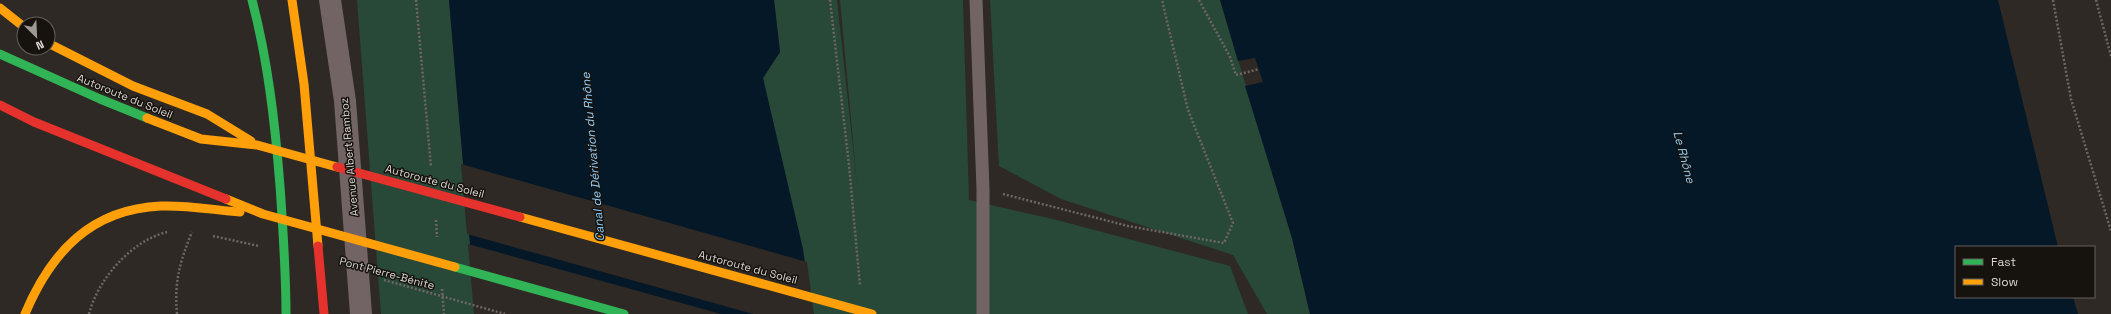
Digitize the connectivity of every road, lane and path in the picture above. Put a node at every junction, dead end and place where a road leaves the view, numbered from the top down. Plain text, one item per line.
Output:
1 (252, 0) edge
2 (292, 0) edge
3 (330, 0) edge
4 (416, 0) edge
5 (830, 0) edge
6 (976, 0) edge
7 (1162, 0) edge
8 (1199, 0) edge
9 (2053, 0) edge
10 (2096, 0) edge
11 (0, 8) edge
12 (16, 21) edge
13 (56, 47) edge
14 (0, 54) edge
15 (2111, 56) edge
16 (1259, 69) dead end
17 (0, 105) edge
18 (257, 144) junction
19 (432, 173) dead end
20 (983, 189) junction
21 (435, 212) dead end
22 (263, 214) junction
23 (2110, 226) edge
24 (185, 231) dead end
25 (192, 231) junction
26 (2111, 231) edge
27 (169, 232) dead end
28 (199, 233) dead end
29 (207, 234) dead end
30 (438, 243) dead end
31 (266, 248) dead end
32 (382, 280) dead end
33 (442, 283) dead end
34 (861, 290) dead end
35 (25, 314) edge
36 (90, 314) edge
37 (177, 314) edge
38 (286, 314) edge
39 (324, 314) edge
40 (362, 314) edge
41 (444, 314) edge
42 (505, 314) edge
43 (624, 314) edge
44 (872, 314) edge
45 (983, 314) edge

1 - 38 highway
2 - 39 highway
3 - 40 street, Avenue Albert Ramboz
4 - 19 path
5 - 34 path
6 - 20 lane
7 - 20 path
8 - 16 path
9 - 23 path
10 - 15 path
11 - 12 highway
13 - 18 highway
14 - 18 highway, Autoroute du Soleil
17 - 22 highway
18 - 44 highway, Autoroute du Soleil
20 - 45 lane
21 - 30 path
22 - 35 highway
22 - 43 highway
23 - 26 path
24 - 25 path
25 - 28 path
25 - 37 path
27 - 36 path
29 - 31 path
32 - 42 path, Pont Pierre-Bénite
33 - 41 path

